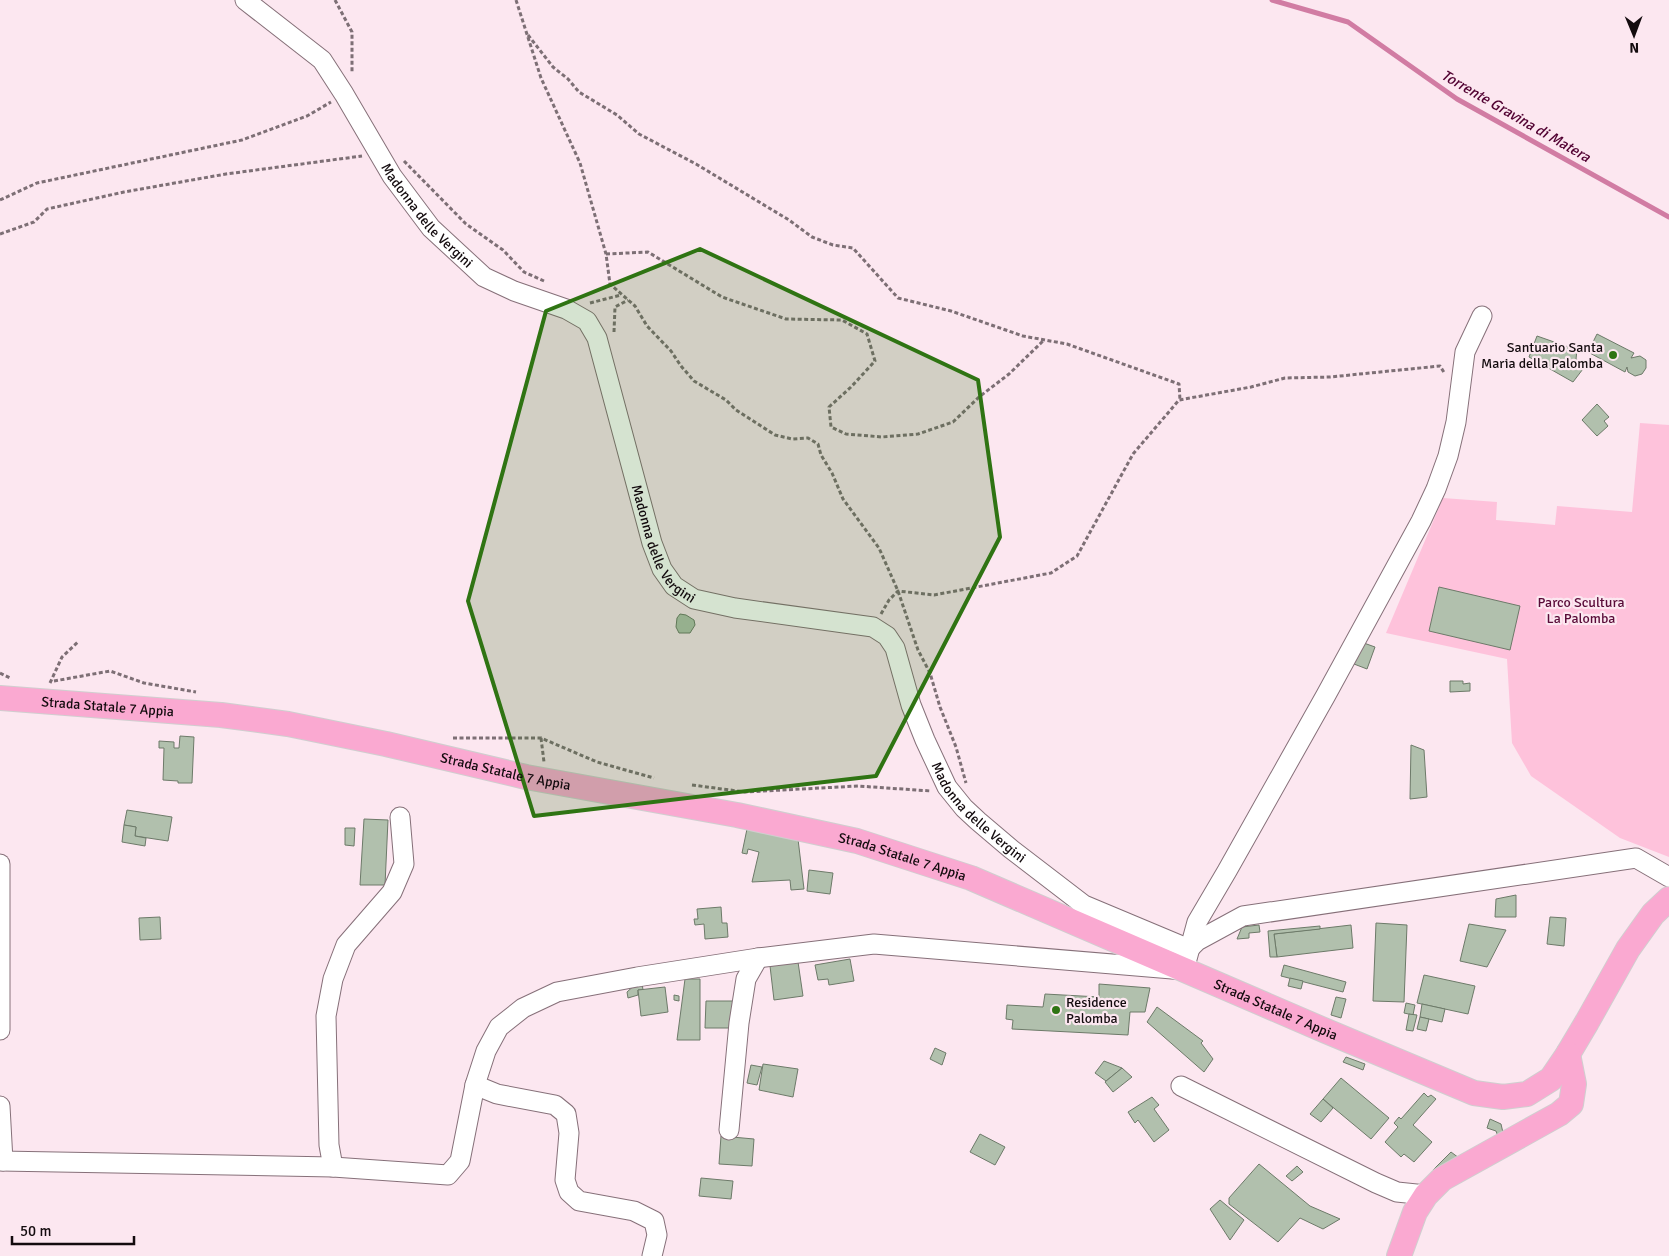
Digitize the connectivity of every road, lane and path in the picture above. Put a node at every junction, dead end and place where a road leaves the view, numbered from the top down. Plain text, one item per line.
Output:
1 (245, 0) edge
2 (335, 0) edge
3 (516, 0) edge
4 (526, 32) junction
5 (352, 75) dead end
6 (344, 94) junction
7 (380, 154) junction
8 (402, 159) dead end
9 (0, 200) edge
10 (0, 234) edge
11 (606, 254) junction
12 (546, 283) dead end
13 (621, 295) junction
14 (628, 300) junction
15 (1482, 316) dead end
16 (587, 321) junction
17 (1044, 340) junction
18 (598, 342) junction
19 (1440, 366) dead end
20 (1180, 400) junction
21 (898, 591) junction
22 (873, 627) junction
23 (79, 640) dead end
24 (0, 673) edge
25 (7, 689) edge
26 (50, 691) junction
27 (204, 693) dead end
28 (452, 738) dead end
29 (658, 780) dead end
30 (686, 784) dead end
31 (947, 787) junction
32 (964, 808) junction
33 (400, 817) dead end
34 (0, 864) edge
35 (1669, 877) edge
36 (1669, 899) edge
37 (758, 958) junction
38 (1186, 959) junction
39 (0, 1030) edge
40 (1568, 1054) junction
41 (475, 1085) junction
42 (1181, 1086) dead end
43 (0, 1106) edge
44 (729, 1130) dead end
45 (2, 1161) edge
46 (334, 1167) junction
47 (1426, 1195) junction
48 (652, 1256) edge
49 (1399, 1256) edge

1 - 6 street, Madonna delle Vergini
2 - 5 path
3 - 4 path
4 - 11 path
4 - 17 path
6 - 7 street, Madonna delle Vergini
6 - 9 path
7 - 10 path
7 - 16 street, Madonna delle Vergini
8 - 12 path
11 - 13 path
11 - 17 path
13 - 14 path
13 - 16 path
14 - 18 path
14 - 21 path
15 - 38 street
16 - 18 street, Madonna delle Vergini
17 - 20 path
18 - 22 street, Madonna delle Vergini
19 - 20 path
20 - 21 path
21 - 22 path
21 - 32 path
22 - 31 street, Madonna delle Vergini
23 - 26 path
24 - 25 path
25 - 26 main road, Strada Statale 7 Appia
26 - 27 path
26 - 38 main road, Strada Statale 7 Appia
28 - 29 path
30 - 31 path
31 - 32 street, Madonna delle Vergini
32 - 38 street, Madonna delle Vergini
33 - 46 street
34 - 39 street
35 - 38 street
36 - 40 main road, Strada Statale 7 Appia
37 - 38 street
37 - 41 street
37 - 44 street
38 - 40 main road, Strada Statale 7 Appia
40 - 47 main road
41 - 46 street
41 - 48 street
42 - 47 street
43 - 45 street
45 - 46 street
47 - 49 main road

